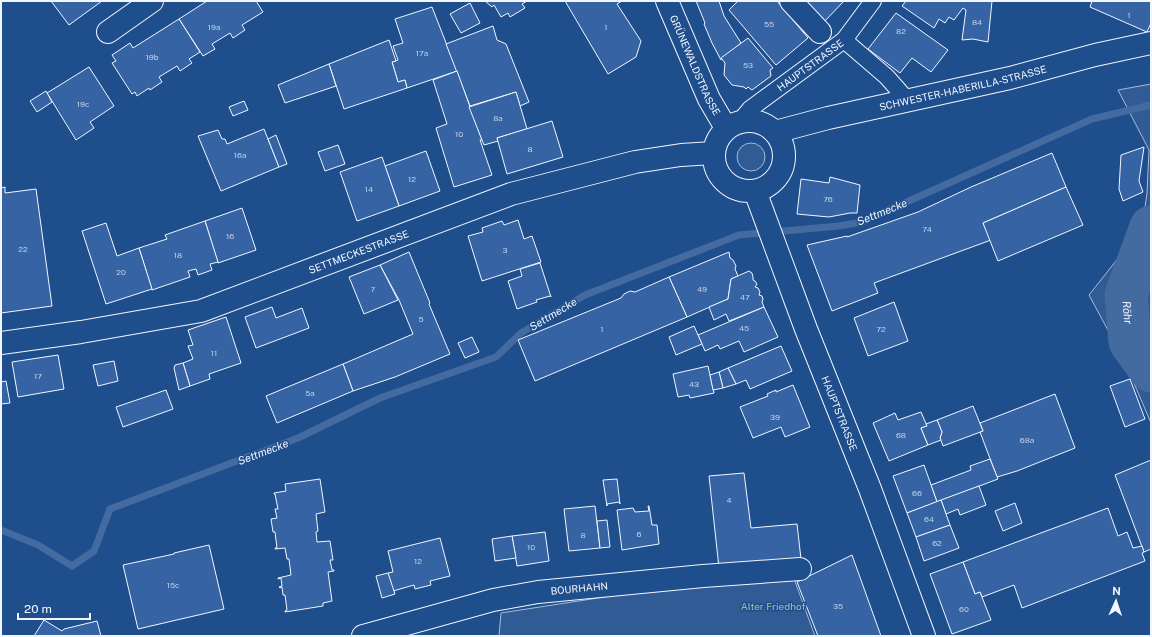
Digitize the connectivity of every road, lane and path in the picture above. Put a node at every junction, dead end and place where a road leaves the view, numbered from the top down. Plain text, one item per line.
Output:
1 (152, 1) edge
2 (667, 1) edge
3 (791, 1) edge
4 (873, 1) edge
5 (108, 32) dead end
6 (820, 32) dead end
7 (844, 40) junction
8 (1151, 43) edge
9 (908, 101) junction
10 (733, 125) junction
11 (775, 132) junction
12 (714, 153) junction
13 (759, 200) junction
14 (1, 343) edge
15 (800, 569) dead end
16 (363, 636) edge
17 (924, 636) edge

1 - 5 street
2 - 10 street, GRÜNEWALDSTRASSE
3 - 6 street
4 - 7 street, HAUPTSTRASSE
7 - 9 street
7 - 10 street, HAUPTSTRASSE
8 - 9 street, SCHWESTER-HABERILLA-STRASSE
9 - 11 street, SCHWESTER-HABERILLA-STRASSE
10 - 11 street
10 - 12 street
11 - 13 street
12 - 13 street
12 - 14 street, SETTMECKESTRASSE
13 - 17 street, HAUPTSTRASSE
15 - 16 street, BOURHAHN

